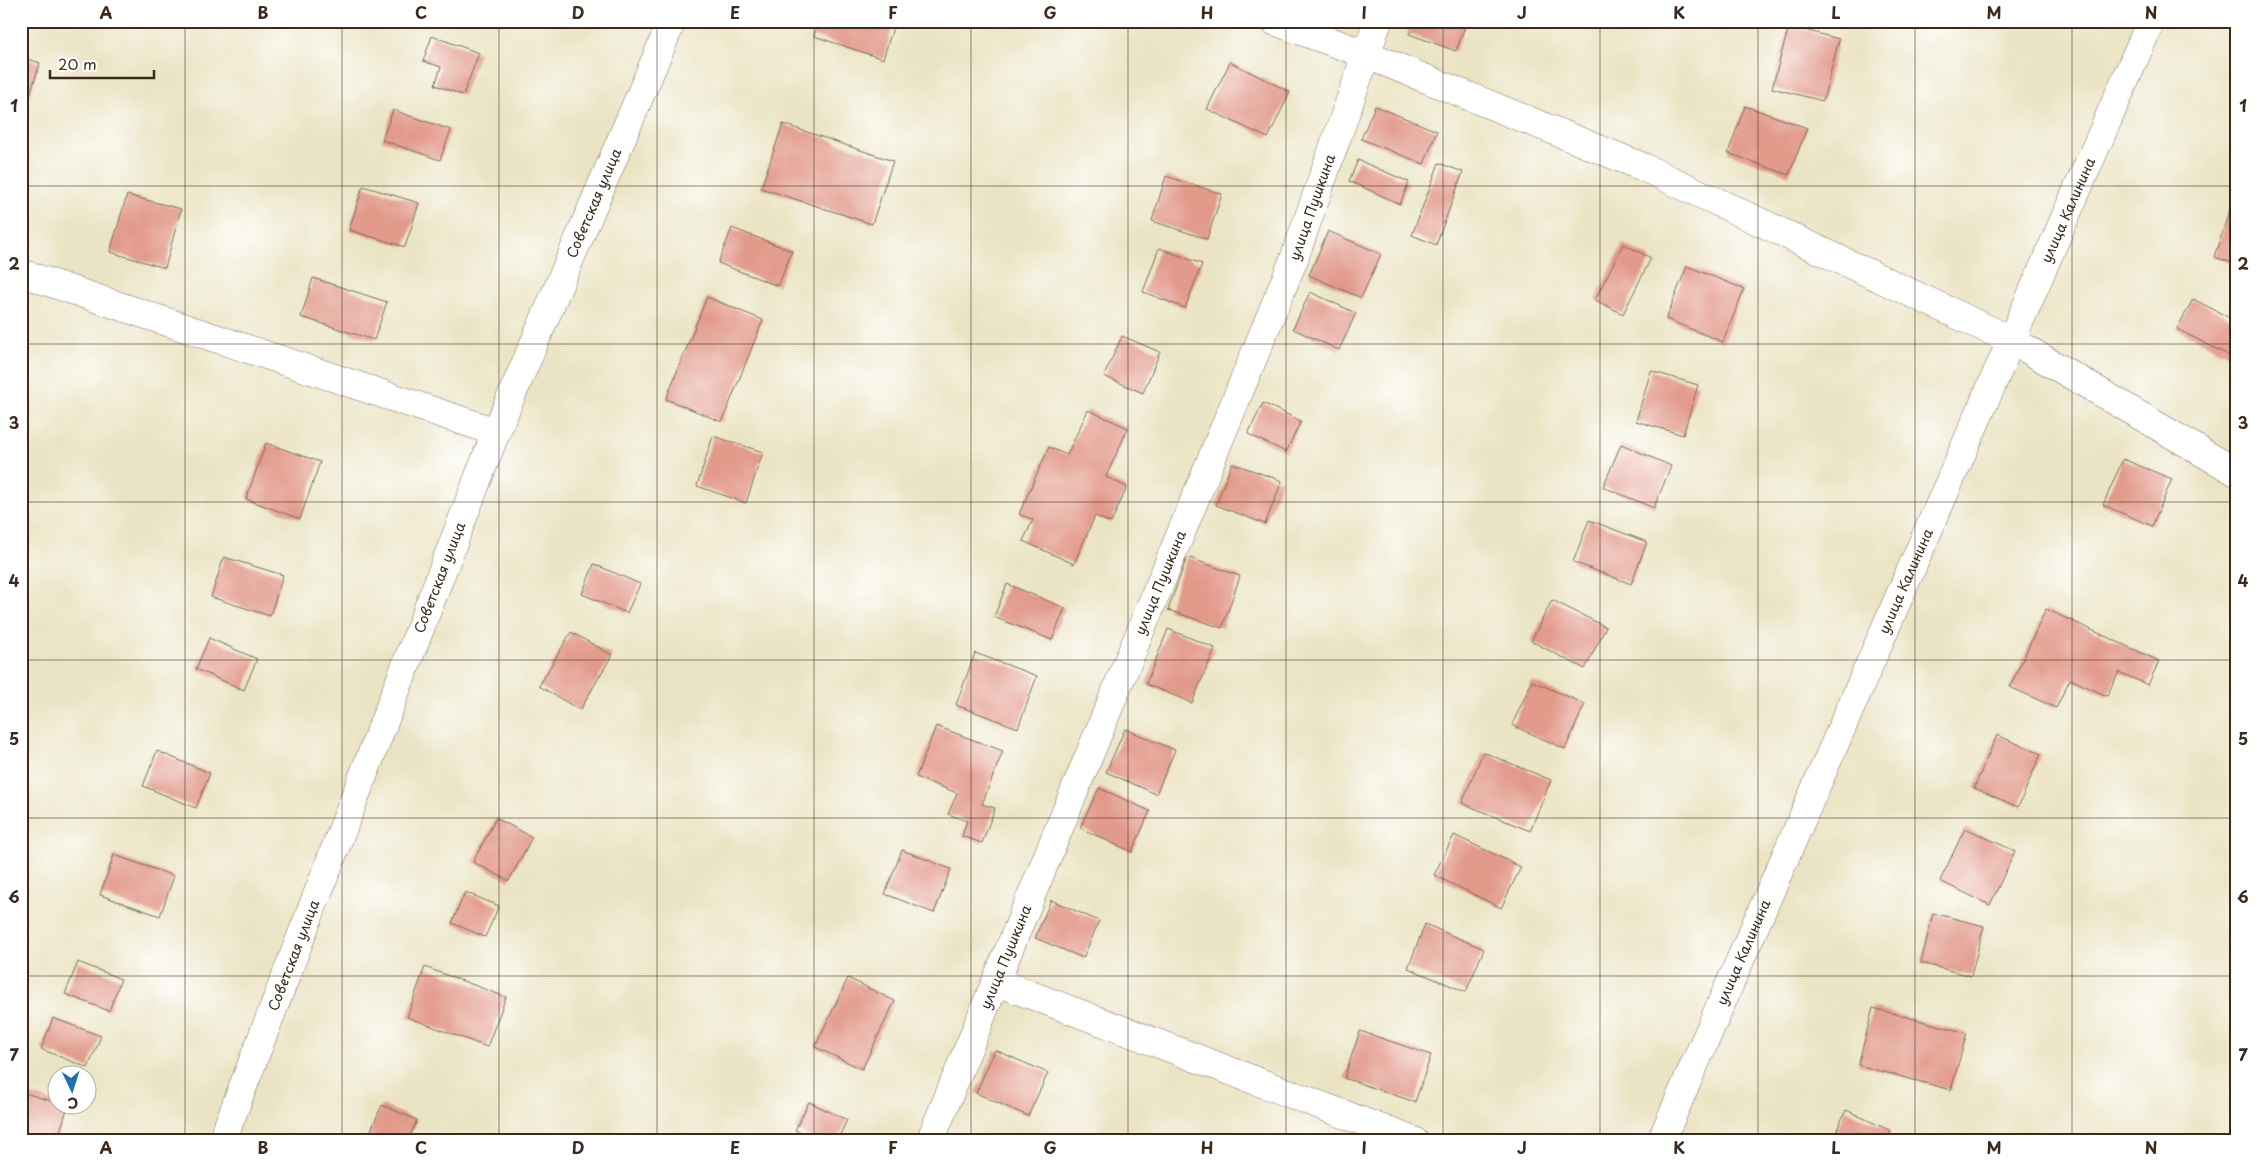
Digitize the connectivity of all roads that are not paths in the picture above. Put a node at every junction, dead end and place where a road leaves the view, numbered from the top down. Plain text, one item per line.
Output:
1 (672, 21) edge
2 (1274, 21) edge
3 (1378, 21) edge
4 (2151, 21) edge
5 (1365, 54) junction
6 (21, 274) edge
7 (2013, 341) junction
8 (496, 432) junction
9 (2236, 472) edge
10 (997, 982) junction
11 (222, 1141) edge
12 (930, 1141) edge
13 (1414, 1141) edge
14 (1661, 1141) edge

1 - 8 street, Советская улица
2 - 5 street
3 - 5 street, улица Пушкина
4 - 7 street, улица Калинина
5 - 7 street
5 - 10 street, улица Пушкина
6 - 8 street
7 - 9 street
7 - 14 street, улица Калинина
8 - 11 street, Советская улица
10 - 12 street, улица Пушкина
10 - 13 street

